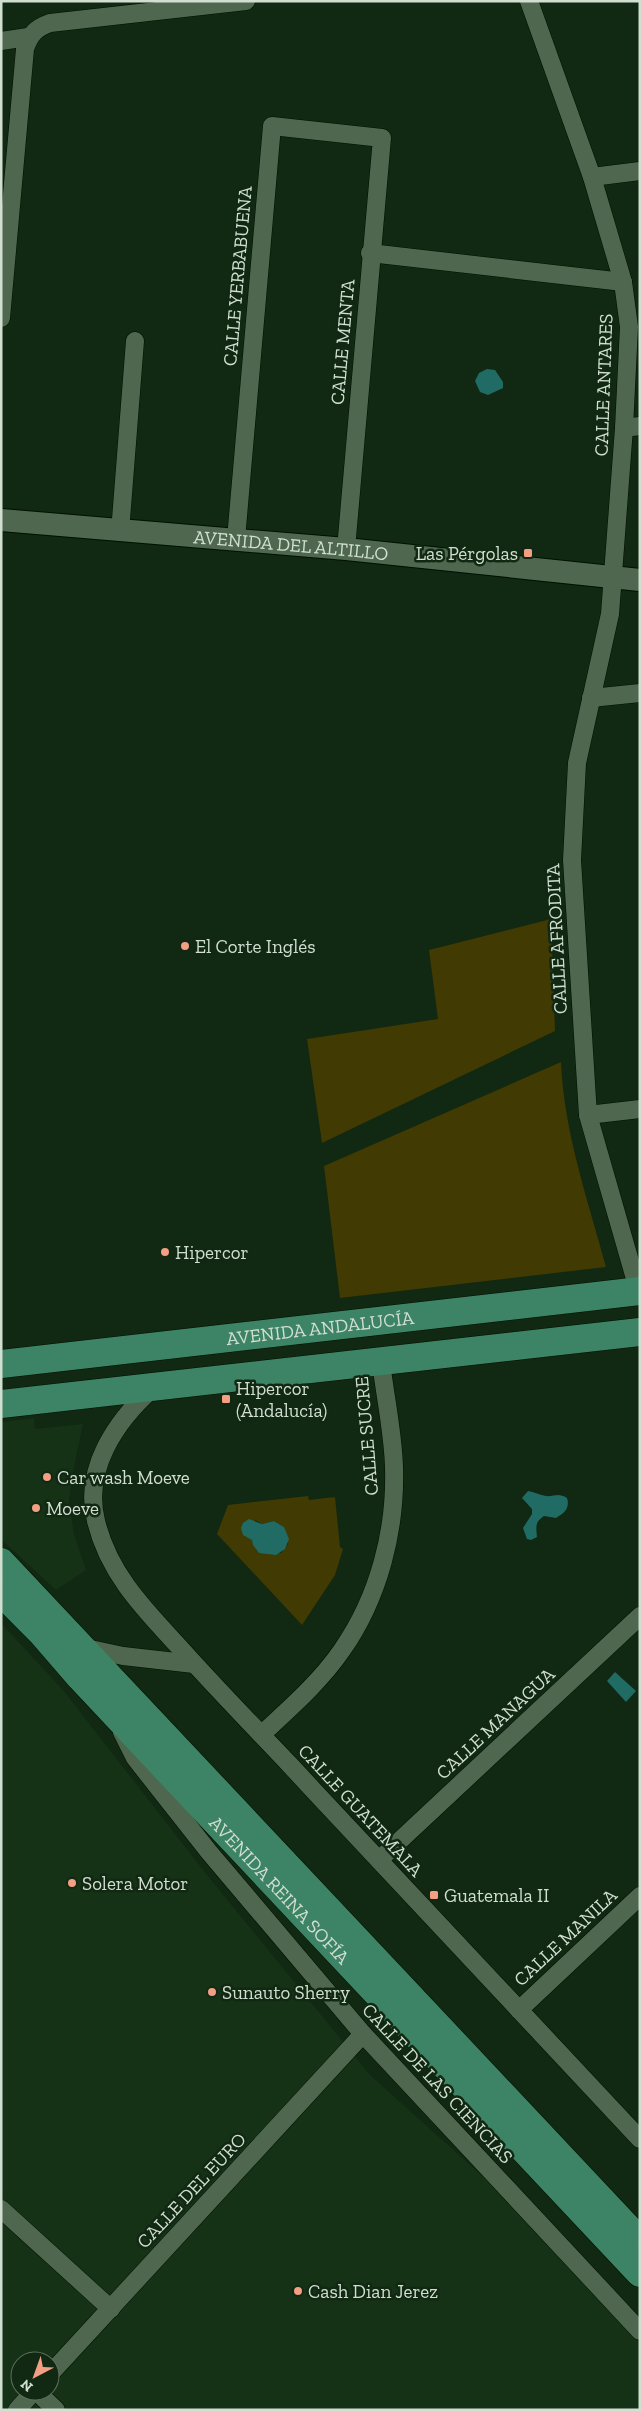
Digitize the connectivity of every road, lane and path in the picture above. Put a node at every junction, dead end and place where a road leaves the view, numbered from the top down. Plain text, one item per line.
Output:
1 (246, 1) edge
2 (529, 1) edge
3 (28, 37) junction
4 (1, 40) edge
5 (382, 138) joint
6 (640, 170) edge
7 (592, 177) junction
8 (370, 253) junction
9 (630, 292) edge
10 (1, 318) edge
11 (135, 341) dead end
12 (632, 427) edge
13 (1, 520) edge
14 (120, 532) junction
15 (236, 540) junction
16 (346, 549) junction
17 (612, 576) junction
18 (640, 580) edge
19 (640, 693) edge
20 (591, 698) junction
21 (640, 1109) edge
22 (588, 1115) junction
23 (639, 1293) edge
24 (640, 1332) edge
25 (381, 1362) junction
26 (1, 1364) edge
27 (153, 1388) junction
28 (1, 1404) edge
29 (1, 1562) edge
30 (1, 1592) edge
31 (640, 1616) edge
32 (81, 1647) junction
33 (194, 1664) junction
34 (110, 1709) junction
35 (262, 1734) junction
36 (379, 1860) junction
37 (640, 1896) edge
38 (519, 2010) junction
39 (363, 2034) junction
40 (640, 2138) edge
41 (1, 2209) edge
42 (640, 2241) edge
43 (640, 2273) edge
44 (111, 2309) junction
45 (640, 2332) edge
46 (60, 2363) edge
47 (46, 2401) edge
48 (56, 2410) edge

1 - 3 street
2 - 7 street, CALLE ANTARES
3 - 4 street
3 - 10 street
5 - 8 street, CALLE MENTA
5 - 15 street, CALLE YERBABUENA
6 - 7 street
7 - 9 street, CALLE ANTARES
8 - 9 street
8 - 16 street, CALLE MENTA
9 - 12 street, CALLE ANTARES
11 - 14 street
12 - 17 street, CALLE ANTARES
13 - 14 street, AVENIDA DEL ALTILLO
14 - 15 street, AVENIDA DEL ALTILLO
15 - 16 street, AVENIDA DEL ALTILLO
16 - 17 street, AVENIDA DEL ALTILLO
17 - 18 street, AVENIDA DEL ALTILLO
17 - 20 street, CALLE AFRODITA
19 - 20 street
20 - 22 street, CALLE AFRODITA
21 - 22 street
22 - 23 street, CALLE AFRODITA
23 - 26 main road, AVENIDA ANDALUCÍA
24 - 25 main road, AVENIDA ANDALUCÍA
25 - 27 main road, AVENIDA ANDALUCÍA
25 - 35 street, CALLE SUCRE
27 - 28 main road, AVENIDA ANDALUCÍA
27 - 33 street, CALLE GUATEMALA
29 - 32 main road, AVENIDA REINA SOFÍA
30 - 34 main road, AVENIDA REINA SOFÍA
31 - 36 street, CALLE MANAGUA
32 - 33 street
32 - 42 main road, AVENIDA REINA SOFÍA
33 - 35 street, CALLE GUATEMALA
34 - 39 street, CALLE DE LAS CIENCIAS
34 - 43 main road, AVENIDA REINA SOFÍA
35 - 36 street, CALLE GUATEMALA
36 - 38 street, CALLE GUATEMALA
37 - 38 street, CALLE MANILA
38 - 40 street, CALLE GUATEMALA
39 - 44 street, CALLE DEL EURO
39 - 45 street, CALLE DE LAS CIENCIAS
41 - 44 street
44 - 46 street, CALLE DEL EURO
47 - 48 street

